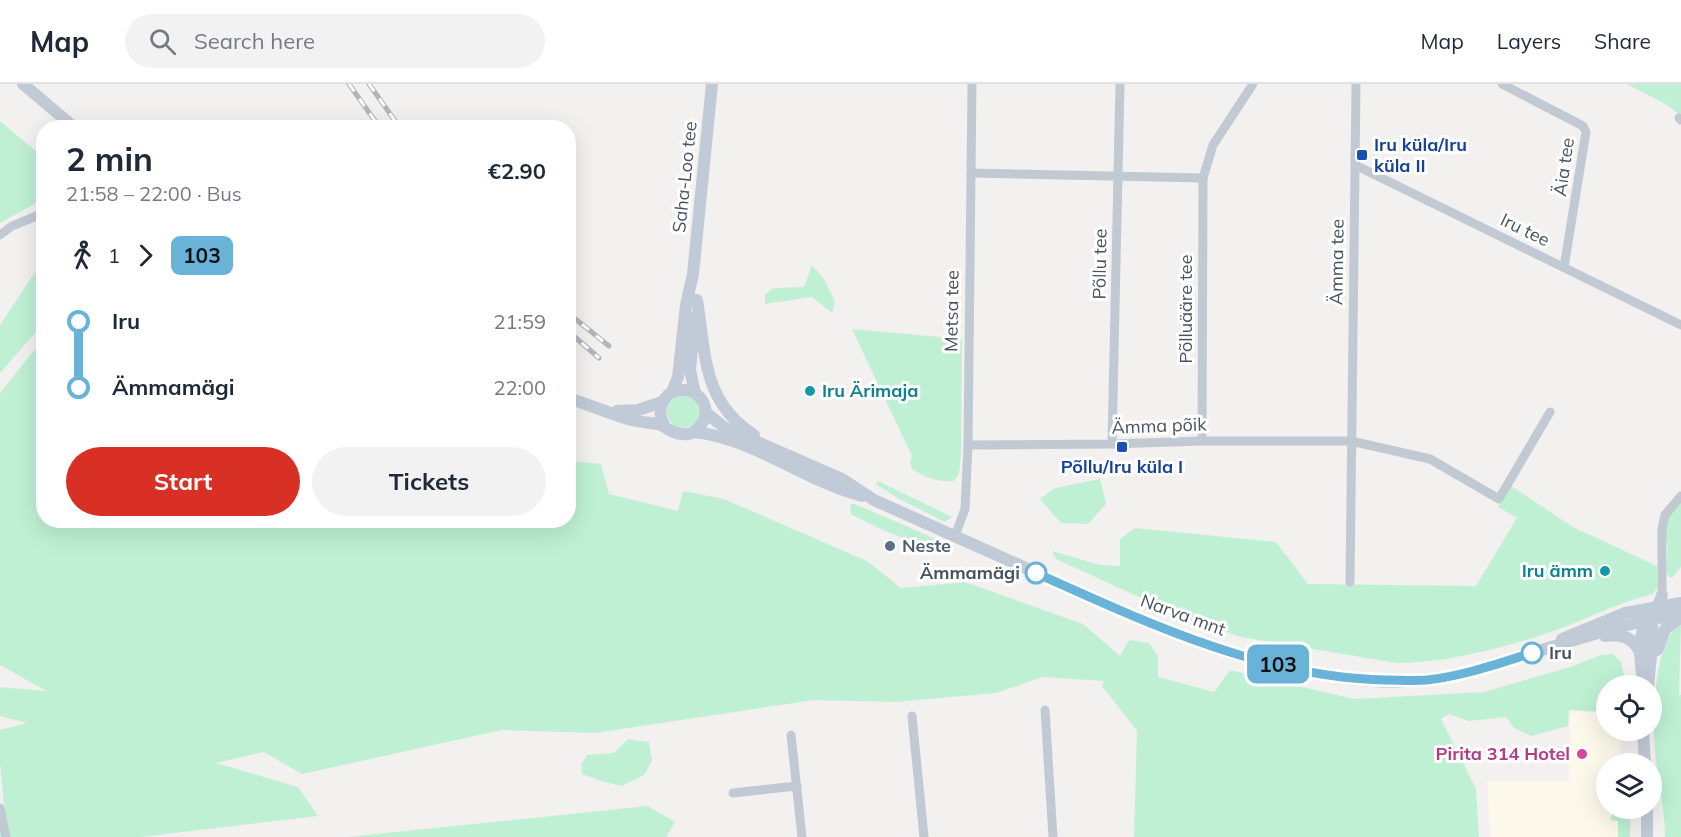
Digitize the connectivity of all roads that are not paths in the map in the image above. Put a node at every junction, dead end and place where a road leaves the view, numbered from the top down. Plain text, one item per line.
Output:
1 (23, 84) edge
2 (712, 84) edge
3 (972, 84) edge
4 (1120, 84) edge
5 (1253, 84) edge
6 (1356, 84) edge
7 (1502, 84) edge
8 (66, 120) edge
9 (1355, 165) junction
10 (971, 173) junction
11 (1119, 177) junction
12 (1203, 178) junction
13 (36, 216) edge
14 (0, 235) edge
15 (1564, 267) junction
16 (693, 274) junction
17 (697, 300) junction
18 (1681, 325) edge
19 (672, 392) junction
20 (695, 393) junction
21 (576, 401) edge
22 (662, 402) junction
23 (705, 411) junction
24 (610, 412) junction
25 (1550, 412) dead end
26 (666, 427) junction
27 (694, 432) junction
28 (1202, 441) junction
29 (1351, 441) junction
30 (1112, 444) junction
31 (968, 445) junction
32 (803, 461) junction
33 (1681, 496) edge
34 (874, 500) junction
35 (955, 536) junction
36 (1350, 582) dead end
37 (1661, 601) junction
38 (1681, 603) edge
39 (1625, 613) junction
40 (1681, 616) edge
41 (1651, 619) junction
42 (1580, 640) junction
43 (1532, 653) junction
44 (1641, 657) junction
45 (1651, 672) junction
46 (1642, 675) edge
47 (1650, 675) edge
48 (1045, 710) dead end
49 (912, 716) dead end
50 (791, 735) dead end
51 (797, 786) junction
52 (733, 793) dead end
53 (0, 808) edge
54 (1647, 819) edge
55 (1646, 836) edge
56 (6, 837) edge
57 (802, 837) edge
58 (924, 837) edge
59 (1053, 837) edge

1 - 8 main road
2 - 16 main road, Saha-Loo tee
3 - 10 street, Metsa tee
4 - 11 street, Põllu tee
5 - 12 street, Põlluääre tee
6 - 9 street, Ämma tee
7 - 15 street, Äia tee
9 - 15 street, Iru tee
9 - 29 street, Ämma tee
10 - 11 street
10 - 31 street, Metsa tee
11 - 12 street
11 - 30 street, Põllu tee
12 - 28 street, Põlluääre tee
13 - 14 street
15 - 18 street, Iru tee
16 - 17 main road, Saha-Loo tee
16 - 19 main road, Saha-Loo tee
17 - 20 main road, Saha-Loo tee
17 - 32 main road
19 - 20 main road
19 - 22 main road, Narva mnt
20 - 23 main road, Narva mnt
21 - 24 main road, Narva mnt
22 - 24 main road, Narva mnt
22 - 26 main road
23 - 27 main road
23 - 32 main road, Narva mnt
24 - 26 main road, Narva mnt
25 - 29 street, Ämma põik
26 - 27 main road, Narva mnt
27 - 34 main road, Narva mnt
28 - 29 street, Ämma põik
28 - 30 street, Ämma põik
29 - 36 street, Ämma tee
30 - 31 street, Ämma põik
31 - 35 street, Metsa tee
32 - 34 main road, Narva mnt
33 - 37 street
34 - 35 main road, Narva mnt
35 - 43 main road, Narva mnt
37 - 38 main road, Narva mnt
37 - 39 main road, Narva mnt
37 - 41 main road
39 - 41 main road
39 - 43 main road, Narva mnt
40 - 41 main road, Narva mnt
40 - 45 main road
41 - 42 main road, Narva mnt
41 - 44 main road
41 - 45 main road
42 - 43 main road, Narva mnt
42 - 44 main road
44 - 46 main road
45 - 47 main road
48 - 59 street
49 - 58 street
50 - 51 street
51 - 52 street
51 - 57 street
53 - 56 street
54 - 55 main road

